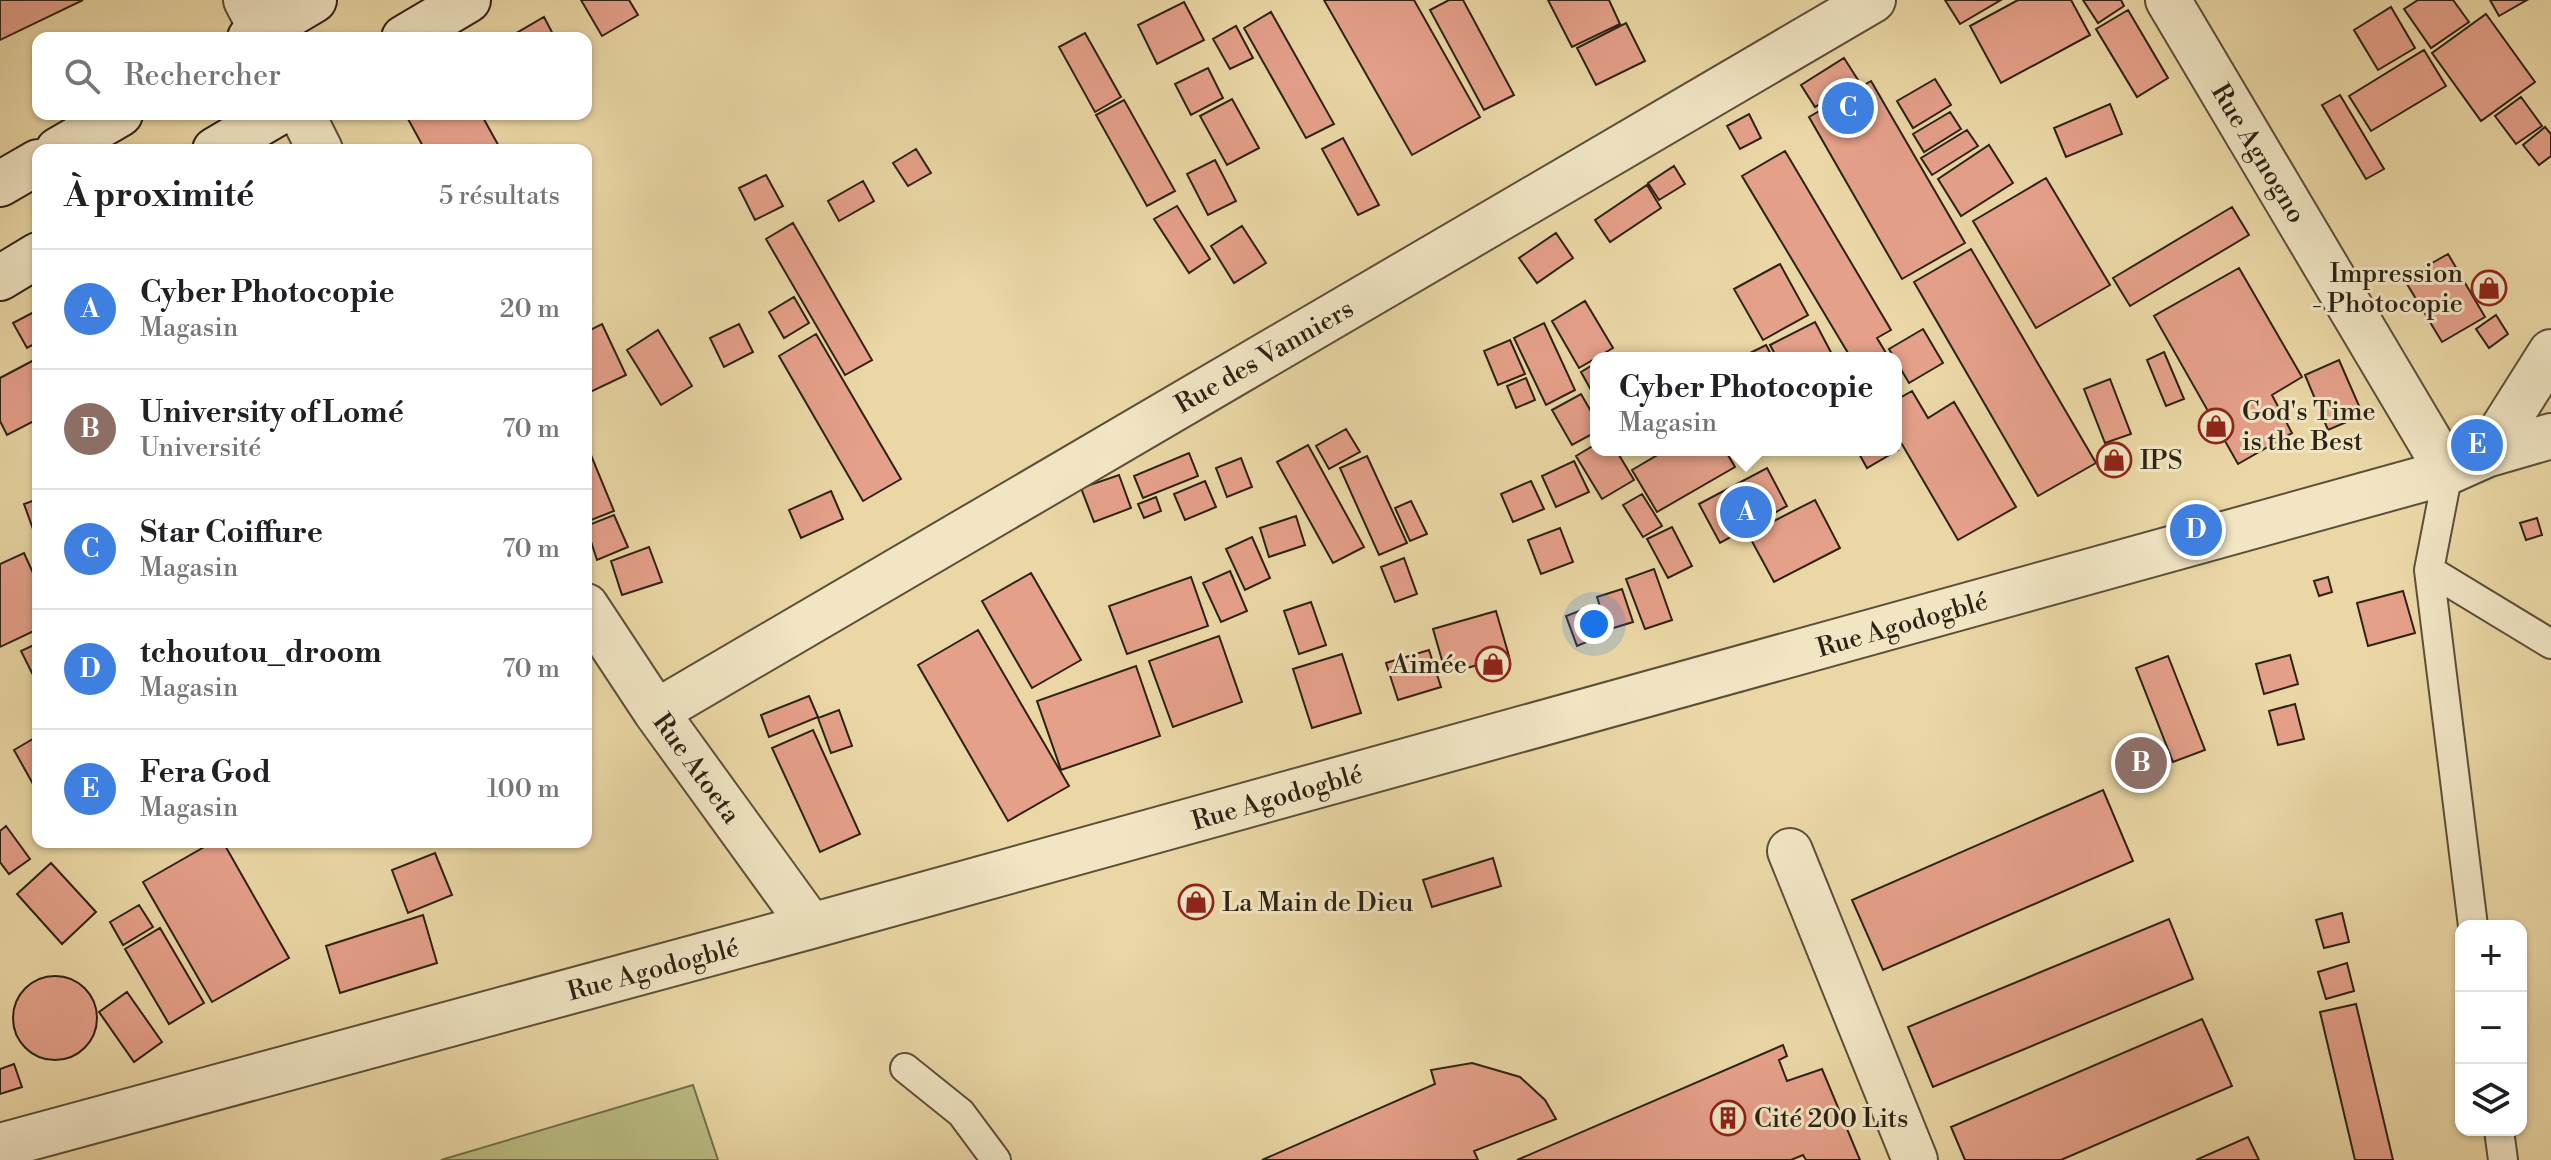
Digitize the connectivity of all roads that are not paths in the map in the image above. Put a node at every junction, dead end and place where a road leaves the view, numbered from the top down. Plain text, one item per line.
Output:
1 (314, 0) edge
2 (468, 0) edge
3 (1873, 0) edge
4 (2168, 0) edge
5 (256, 27) edge
6 (414, 32) edge
7 (110, 120) edge
8 (301, 126) edge
9 (68, 144) edge
10 (236, 144) edge
11 (32, 165) edge
12 (0, 184) edge
13 (32, 259) edge
14 (0, 278) edge
15 (2551, 352) edge
16 (2551, 436) edge
17 (2467, 464) junction
18 (2429, 570) junction
19 (592, 615) edge
20 (2551, 644) edge
21 (656, 712) junction
22 (1790, 851) dead end
23 (2472, 920) edge
24 (811, 926) junction
25 (905, 1068) dead end
26 (2500, 1136) edge
27 (0, 1146) edge
28 (996, 1160) edge
29 (1915, 1160) edge
30 (2503, 1160) edge

1 - 5 street
2 - 6 street
3 - 21 street, Rue des Vanniers
4 - 17 street, Rue Agnogno
7 - 9 street
8 - 10 street
11 - 12 street
13 - 14 street
15 - 17 street
16 - 17 street, Rue Agodogblé
17 - 18 lane
17 - 24 street, Rue Agodogblé
18 - 20 lane
18 - 23 lane
19 - 21 street, Rue Atoeta
21 - 24 street, Rue Atoeta
22 - 29 street
24 - 27 street, Rue Agodogblé
25 - 28 lane
26 - 30 lane

